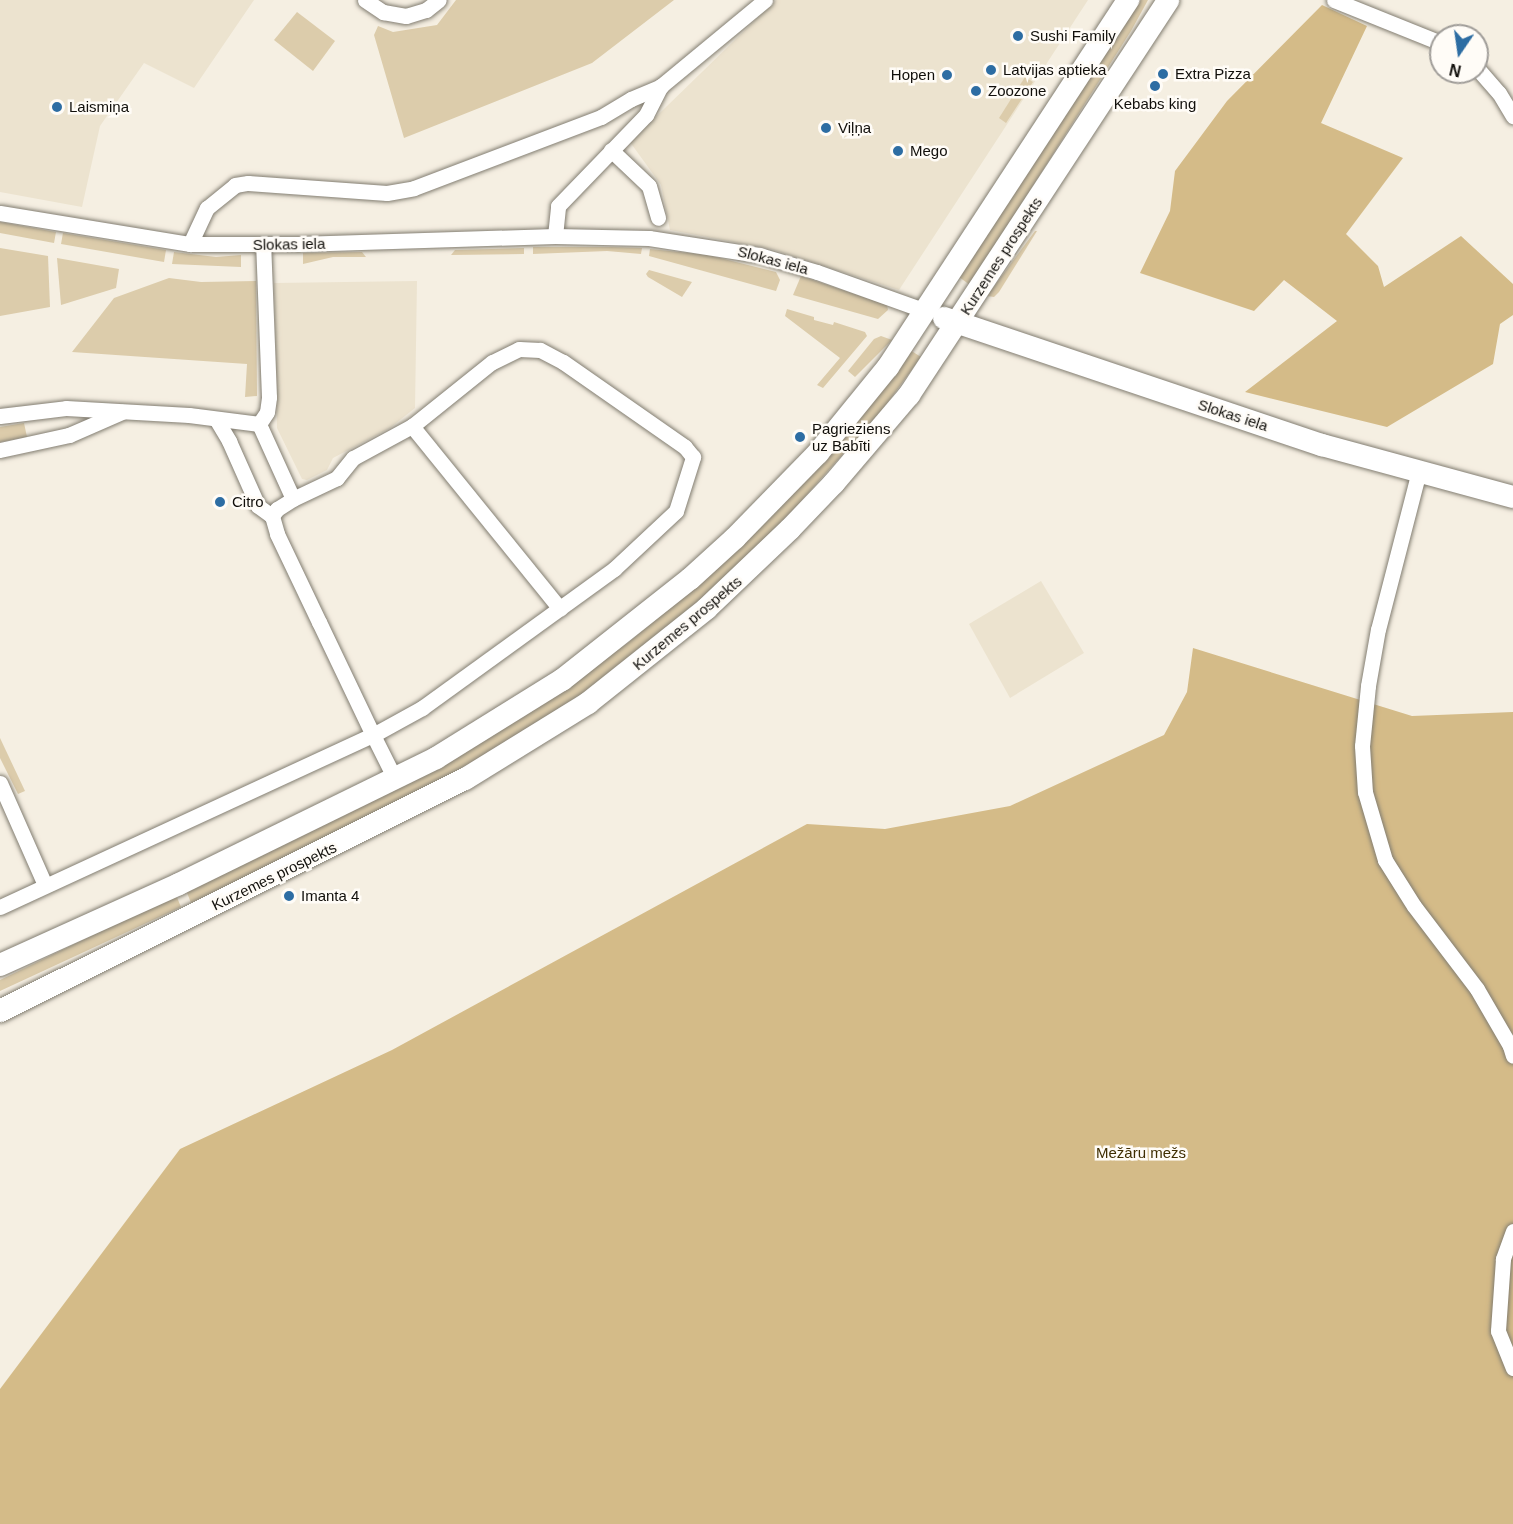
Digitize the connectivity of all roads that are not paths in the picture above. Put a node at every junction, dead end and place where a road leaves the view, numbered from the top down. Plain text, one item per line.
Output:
1 (365, 0) edge
2 (439, 0) edge
3 (765, 0) edge
4 (1128, 0) edge
5 (1168, 0) edge
6 (1334, 0) edge
7 (1429, 38) edge
8 (1489, 82) edge
9 (661, 86) junction
10 (1513, 116) edge
11 (611, 150) junction
12 (0, 213) edge
13 (658, 218) dead end
14 (555, 236) junction
15 (190, 244) junction
16 (262, 244) junction
17 (926, 311) junction
18 (957, 323) junction
19 (125, 410) junction
20 (0, 416) edge
21 (216, 419) junction
22 (259, 424) junction
23 (412, 426) junction
24 (0, 450) edge
25 (1419, 471) junction
26 (1513, 497) edge
27 (293, 499) junction
28 (272, 516) junction
29 (560, 609) junction
30 (373, 735) junction
31 (395, 779) junction
32 (0, 783) edge
33 (45, 885) junction
34 (0, 907) edge
35 (0, 965) edge
36 (0, 1011) edge
37 (1513, 1056) edge
38 (1513, 1232) edge
39 (1513, 1368) edge

1 - 2 street
3 - 9 street
4 - 17 main road
5 - 18 main road, Kurzemes prospekts
6 - 7 street
8 - 10 street
9 - 11 street
9 - 15 street
11 - 13 street
11 - 14 street
12 - 15 street, Slokas iela
14 - 16 street, Slokas iela
14 - 17 street, Slokas iela
15 - 16 street, Slokas iela
16 - 22 street
17 - 18 main road, Slokas iela
17 - 31 main road
18 - 25 main road, Slokas iela
18 - 36 main road, Kurzemes prospekts
19 - 20 street
19 - 21 street
19 - 24 street
21 - 22 street
21 - 28 street
22 - 27 street
23 - 27 street
23 - 29 street
23 - 29 street
25 - 26 main road, Slokas iela
25 - 37 street
27 - 28 street
28 - 30 street
29 - 30 street
30 - 31 street
30 - 33 street
31 - 35 main road
32 - 33 street
33 - 34 street
38 - 39 street

